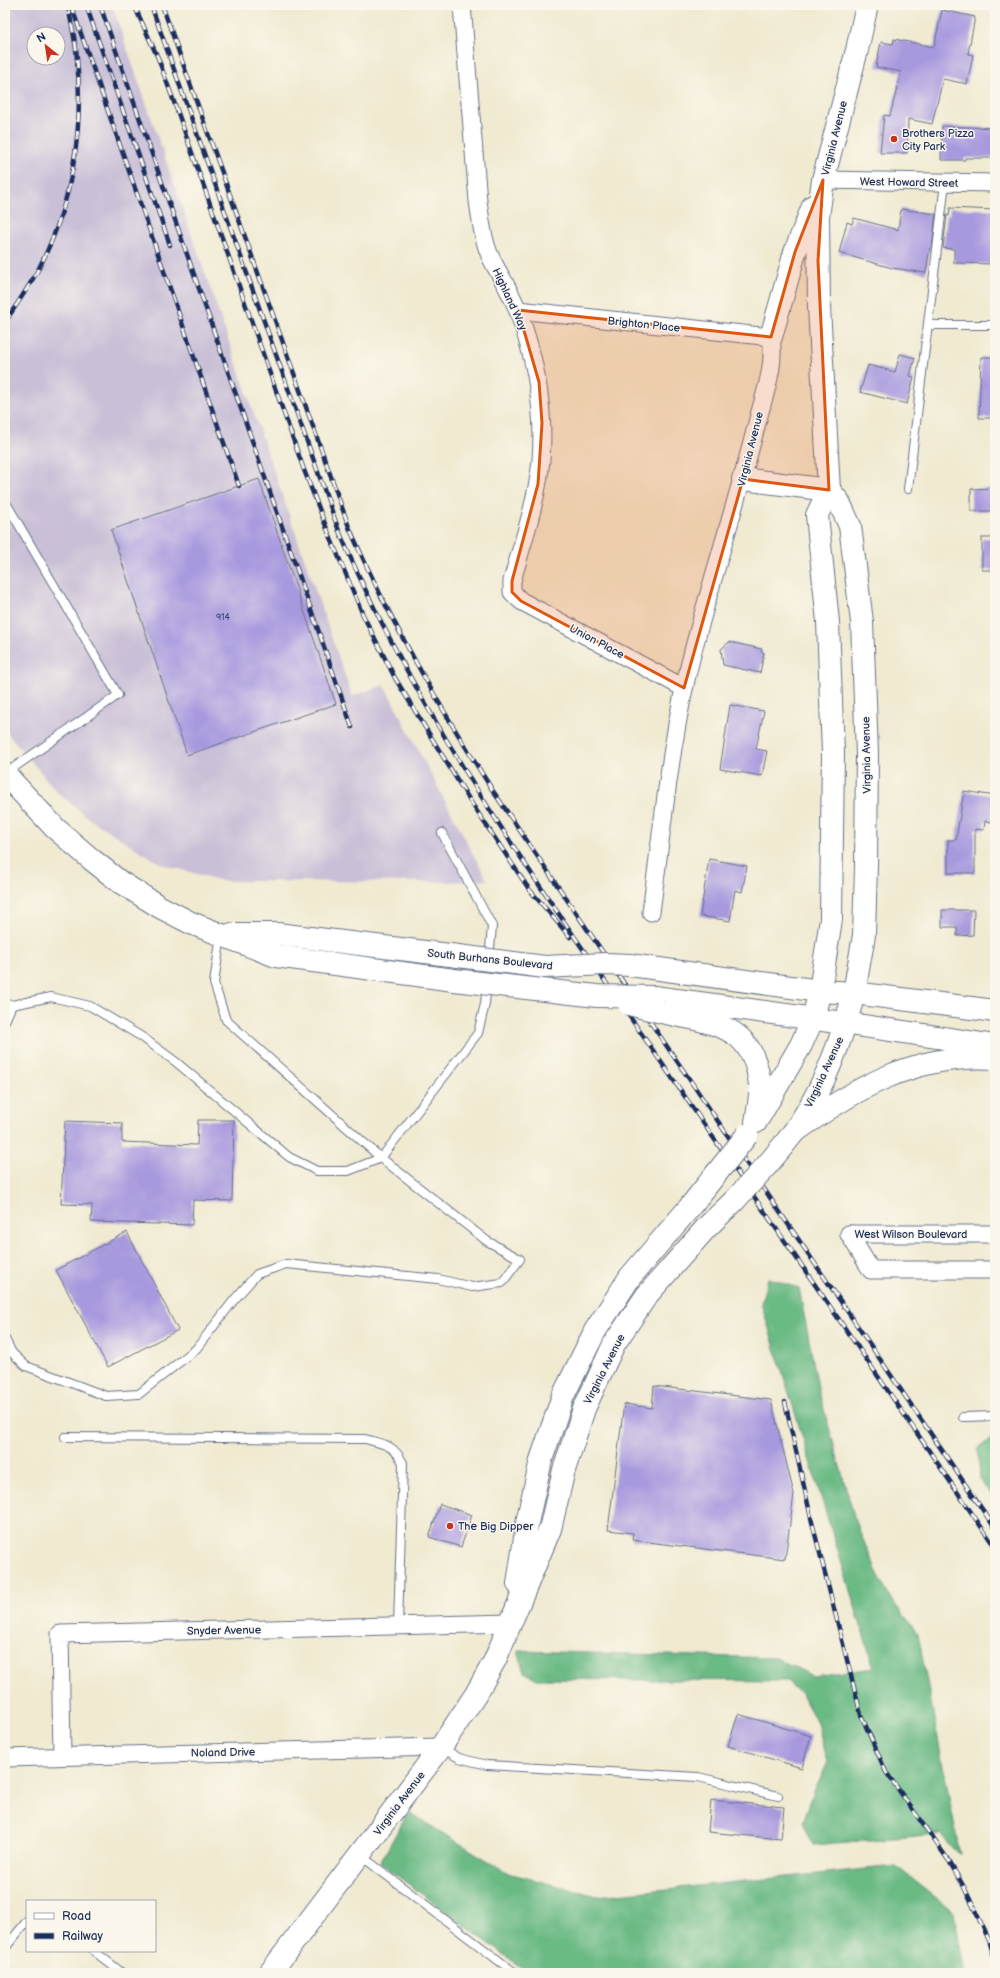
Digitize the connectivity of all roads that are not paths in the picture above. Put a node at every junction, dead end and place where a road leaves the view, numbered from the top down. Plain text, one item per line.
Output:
1 (462, 5) edge
2 (867, 5) edge
3 (823, 180) junction
4 (945, 183) junction
5 (995, 183) edge
6 (518, 310) junction
7 (929, 325) junction
8 (995, 325) edge
9 (771, 337) junction
10 (743, 479) junction
11 (908, 489) dead end
12 (829, 490) junction
13 (5, 501) edge
14 (512, 592) joint
15 (684, 688) junction
16 (5, 774) edge
17 (442, 834) dead end
18 (651, 912) dead end
19 (221, 934) junction
20 (820, 991) junction
21 (854, 993) junction
22 (9, 1004) edge
23 (658, 1005) junction
24 (991, 1011) edge
25 (813, 1018) junction
26 (5, 1021) edge
27 (846, 1024) junction
28 (990, 1052) edge
29 (752, 1128) junction
30 (793, 1133) junction
31 (381, 1158) junction
32 (995, 1234) edge
33 (995, 1270) edge
34 (5, 1339) edge
35 (995, 1416) edge
36 (963, 1417) dead end
37 (64, 1437) dead end
38 (511, 1623) junction
39 (398, 1626) junction
40 (441, 1747) junction
41 (62, 1756) junction
42 (5, 1758) edge
43 (778, 1796) dead end
44 (360, 1855) junction
45 (26, 1922) edge
46 (5, 1948) edge
47 (95, 1952) edge
48 (122, 1973) edge
49 (270, 1973) edge
50 (515, 1973) edge

1 - 6 street, Highland Way
2 - 3 main road, Virginia Avenue
3 - 4 street, West Howard Street
3 - 9 main road
3 - 12 main road, Virginia Avenue
4 - 5 street, West Howard Street
4 - 7 lane
6 - 9 street, Brighton Place
6 - 14 street, Highland Way
7 - 8 lane
7 - 11 lane
9 - 10 street, Virginia Avenue
10 - 12 main road
10 - 15 street, Virginia Avenue
12 - 20 main road, Virginia Avenue
12 - 21 main road, Virginia Avenue
13 - 16 lane
14 - 15 street, Union Place
15 - 18 street, Virginia Avenue
16 - 19 main road, South Burhans Boulevard
17 - 31 lane
19 - 20 main road, South Burhans Boulevard, bridge
19 - 23 main road, South Burhans Boulevard, bridge
19 - 31 lane
20 - 21 main road, South Burhans Boulevard
20 - 25 main road, Virginia Avenue
21 - 24 main road
21 - 27 main road, Virginia Avenue
22 - 26 lane
22 - 31 lane
23 - 25 main road, South Burhans Boulevard
23 - 29 main road
25 - 27 main road
25 - 29 main road, Virginia Avenue
27 - 28 main road
27 - 30 main road, Virginia Avenue
28 - 30 main road
29 - 38 main road, Virginia Avenue, bridge
30 - 38 main road, Virginia Avenue, bridge
31 - 34 lane
32 - 33 street, West Wilson Boulevard
35 - 36 lane
37 - 39 lane
38 - 39 street, Snyder Avenue
38 - 40 main road, Virginia Avenue
39 - 41 street, Snyder Avenue
40 - 41 street, Noland Drive
40 - 43 lane
40 - 44 main road, Virginia Avenue
41 - 42 street, Noland Drive
44 - 49 main road, Virginia Avenue
44 - 50 lane
45 - 46 lane
47 - 48 lane

